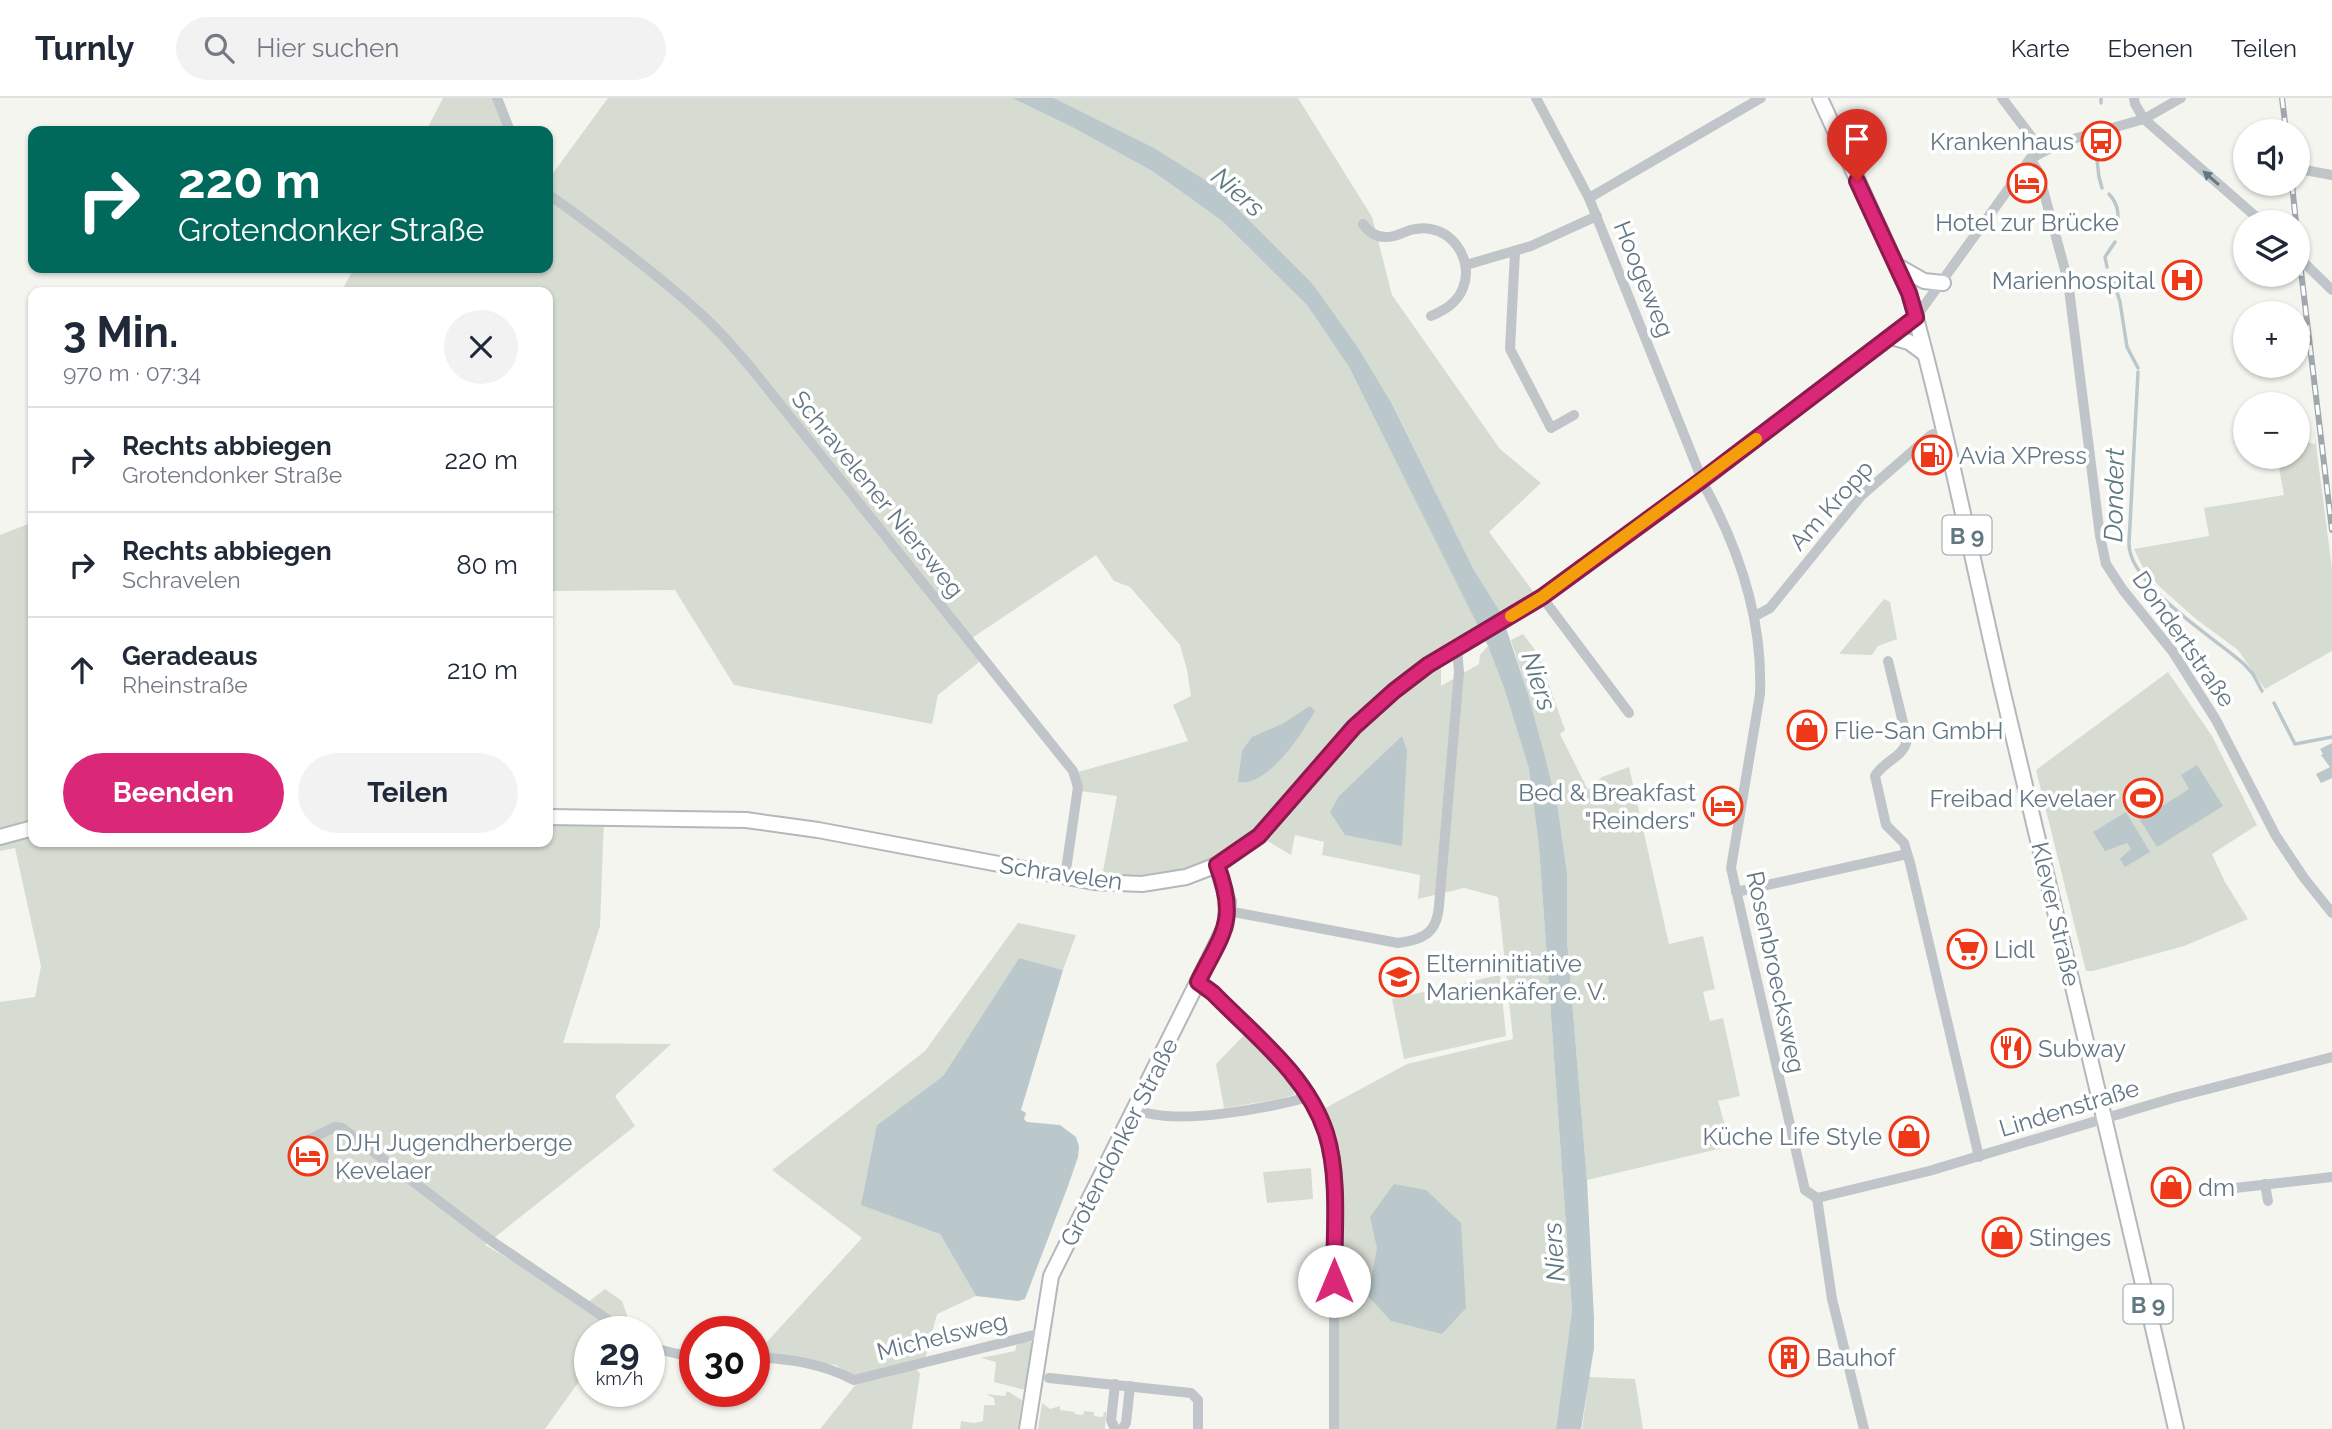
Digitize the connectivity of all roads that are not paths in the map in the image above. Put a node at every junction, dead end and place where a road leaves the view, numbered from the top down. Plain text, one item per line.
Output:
1 (497, 98) edge
2 (1536, 98) edge
3 (1761, 98) edge
4 (1820, 98) edge
5 (2002, 98) edge
6 (2134, 98) edge
7 (2181, 98) edge
8 (2144, 119) junction
9 (508, 126) edge
10 (2042, 151) junction
11 (2030, 159) junction
12 (2310, 171) edge
13 (2332, 175) edge
14 (553, 198) edge
15 (1589, 198) junction
16 (2248, 210) edge
17 (1597, 216) junction
18 (1363, 224) dead end
19 (1515, 252) junction
20 (1466, 265) junction
21 (1896, 265) junction
22 (2310, 269) edge
23 (1943, 283) junction
24 (2332, 290) edge
25 (1431, 316) dead end
26 (1916, 317) junction
27 (1891, 337) junction
28 (1925, 354) junction
29 (1574, 415) dead end
30 (1945, 430) junction
31 (1702, 480) junction
32 (1542, 597) junction
33 (1755, 616) junction
34 (1457, 648) junction
35 (1888, 661) dead end
36 (1629, 713) dead end
37 (553, 817) edge
38 (28, 829) edge
39 (0, 837) edge
40 (1907, 854) junction
41 (1217, 865) junction
42 (1065, 877) junction
43 (1736, 892) junction
44 (1228, 911) junction
45 (2332, 913) edge
46 (1198, 982) junction
47 (2332, 1057) edge
48 (1309, 1097) junction
49 (1135, 1110) junction
50 (2104, 1118) junction
51 (309, 1140) dead end
52 (1979, 1157) junction
53 (2332, 1177) edge
54 (2266, 1184) junction
55 (2235, 1188) dead end
56 (1817, 1198) junction
57 (2268, 1201) dead end
58 (602, 1316) edge
59 (1042, 1334) junction
60 (770, 1359) edge
61 (1049, 1378) dead end
62 (1115, 1384) junction
63 (1130, 1386) junction
64 (1027, 1429) edge
65 (1115, 1429) edge
66 (1122, 1429) edge
67 (1198, 1429) edge
68 (1334, 1429) edge
69 (1864, 1429) edge
70 (2176, 1429) edge

1 - 9 street
2 - 15 street, Hoogeweg
3 - 15 street
4 - 21 main road, B 9
5 - 10 street
6 - 8 street
7 - 8 street
8 - 10 street
16 -> 8 street
10 - 11 street
11 - 23 street
11 - 45 street, Dondertstraße
12 - 13 street
14 - 42 street, Schravelener Niersweg
15 - 17 street, Hoogeweg
17 - 19 street
17 - 31 street, Hoogeweg
18 - 20 street
19 - 20 street
19 - 29 street
20 - 25 street
21 - 23 main road
21 - 26 main road, B 9
22 - 24 street
23 - 26 street
26 - 27 main road, Schravelen
26 - 28 main road, Klever Straße / B 9
27 - 28 main road
27 - 31 main road, Schravelen
28 - 30 main road, Klever Straße / B 9
30 - 33 street, Am Kropp
30 - 50 main road, Klever Straße / B 9
31 - 32 main road, Schravelen
31 - 33 street, Rosenbroecksweg
32 - 34 main road, Schravelen
32 - 36 street
33 - 43 street, Rosenbroecksweg
34 - 41 main road, Schravelen
34 - 44 street
35 - 40 street
37 - 42 main road, Schravelen
38 - 39 main road
40 - 43 street
40 - 52 street
41 - 42 main road, Schravelen
41 - 44 main road
43 - 56 street, Rosenbroecksweg
44 - 46 main road, Grotendonker Straße
46 - 48 street
46 - 49 main road, Grotendonker Straße
47 - 50 street, Lindenstraße
48 - 49 street
48 - 68 street
49 - 59 main road, Grotendonker Straße
50 - 52 street, Lindenstraße
50 - 70 main road, Klever Straße / B 9
51 - 58 street
52 - 56 street, Lindenstraße
53 - 54 street
54 - 55 street
54 - 57 street
56 - 69 street, Rosenbroecksweg
59 - 60 street, Michelsweg
59 - 64 main road, Grotendonker Straße
61 - 62 street
62 - 63 street
62 - 65 street
63 - 66 street
63 - 67 street

